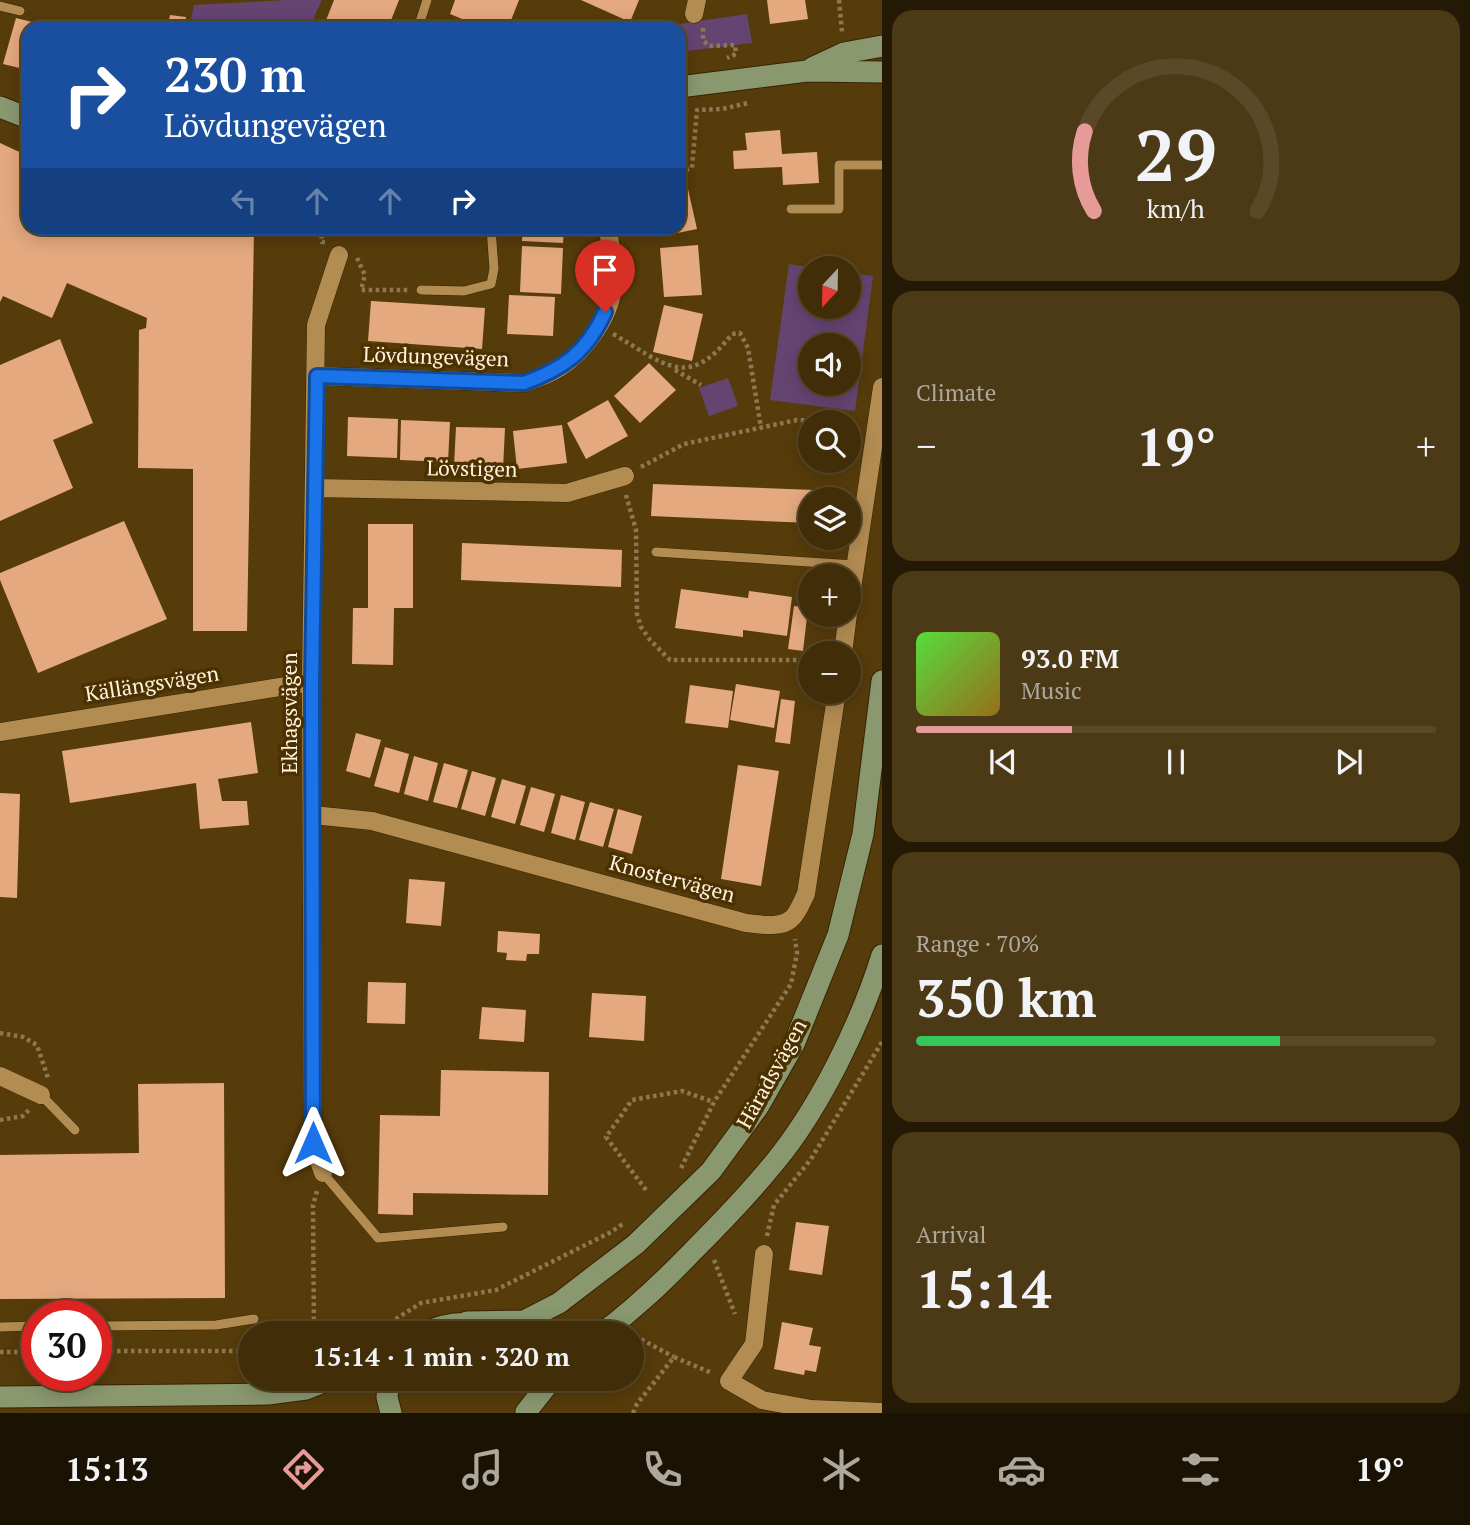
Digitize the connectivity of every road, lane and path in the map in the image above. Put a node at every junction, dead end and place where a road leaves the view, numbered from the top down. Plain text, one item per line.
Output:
1 (427, 0) edge
2 (839, 0) edge
3 (0, 6) edge
4 (20, 11) dead end
5 (700, 12) edge
6 (420, 21) edge
7 (882, 47) edge
8 (844, 53) junction
9 (718, 61) dead end
10 (807, 71) junction
11 (882, 72) edge
12 (686, 86) edge
13 (751, 102) dead end
14 (0, 107) edge
15 (21, 115) edge
16 (882, 165) edge
17 (686, 170) edge
18 (791, 209) dead end
19 (322, 235) edge
20 (492, 235) edge
21 (609, 235) edge
22 (341, 250) junction
23 (421, 290) joint
24 (599, 326) junction
25 (672, 368) junction
26 (317, 376) junction
27 (701, 385) dead end
28 (881, 387) edge
29 (798, 420) edge
30 (761, 428) junction
31 (625, 476) junction
32 (315, 488) junction
33 (656, 552) dead end
34 (840, 564) edge
35 (855, 564) edge
36 (798, 660) edge
37 (882, 681) edge
38 (312, 682) junction
39 (835, 704) edge
40 (2, 727) edge
41 (313, 815) junction
42 (792, 919) junction
43 (882, 955) edge
44 (882, 1042) edge
45 (0, 1076) edge
46 (41, 1096) joint
47 (714, 1102) junction
48 (75, 1130) dead end
49 (323, 1173) junction
50 (674, 1176) dead end
51 (646, 1190) dead end
52 (631, 1218) dead end
53 (503, 1227) dead end
54 (764, 1254) joint
55 (714, 1261) dead end
56 (254, 1319) dead end
57 (314, 1321) edge
58 (393, 1321) edge
59 (524, 1321) edge
60 (619, 1321) edge
61 (734, 1325) dead end
62 (0, 1326) edge
63 (21, 1326) edge
64 (112, 1326) edge
65 (644, 1341) edge
66 (112, 1351) edge
67 (238, 1351) edge
68 (0, 1352) edge
69 (21, 1352) edge
70 (674, 1357) junction
71 (729, 1381) junction
72 (291, 1391) edge
73 (388, 1391) edge
74 (529, 1391) edge
75 (543, 1391) edge
76 (0, 1397) edge
77 (526, 1412) edge
78 (882, 1412) edge
79 (391, 1413) edge
80 (633, 1413) edge

1 - 6 lane
2 - 8 path
3 - 4 lane
5 - 9 path
7 - 8 main road
8 - 10 main road
10 - 11 main road
10 - 12 main road
13 - 17 path
14 - 15 main road
16 - 18 lane
19 - 22 path
20 - 23 lane
21 - 24 street, Lövdungevägen
22 - 23 path
22 - 26 street, Ekhagsvägen
24 - 25 path
24 - 26 street, Lövdungevägen
25 - 27 path
25 - 30 path
26 - 32 street, Ekhagsvägen
28 - 35 street
29 - 30 path
30 - 31 path
31 - 32 street, Lövstigen
31 - 36 path
32 - 38 street, Ekhagsvägen
33 - 34 lane
37 - 59 main road, Häradsvägen
38 - 40 street, Källängsvägen
38 - 41 street, Ekhagsvägen
39 - 42 street
41 - 42 street, Knostervägen
41 - 49 street, Ekhagsvägen
42 - 47 path
43 - 60 main road
44 - 54 path
45 - 46 street
46 - 48 lane
47 - 50 path
47 - 51 path
49 - 53 lane
49 - 57 path
52 - 58 path
54 - 71 street
55 - 61 path
56 - 64 lane
62 - 63 lane
65 - 70 path
66 - 67 path
68 - 69 path
70 - 71 path
70 - 80 path
71 - 78 street
72 - 76 main road
73 - 79 main road
74 - 77 main road
75 - 77 main road

